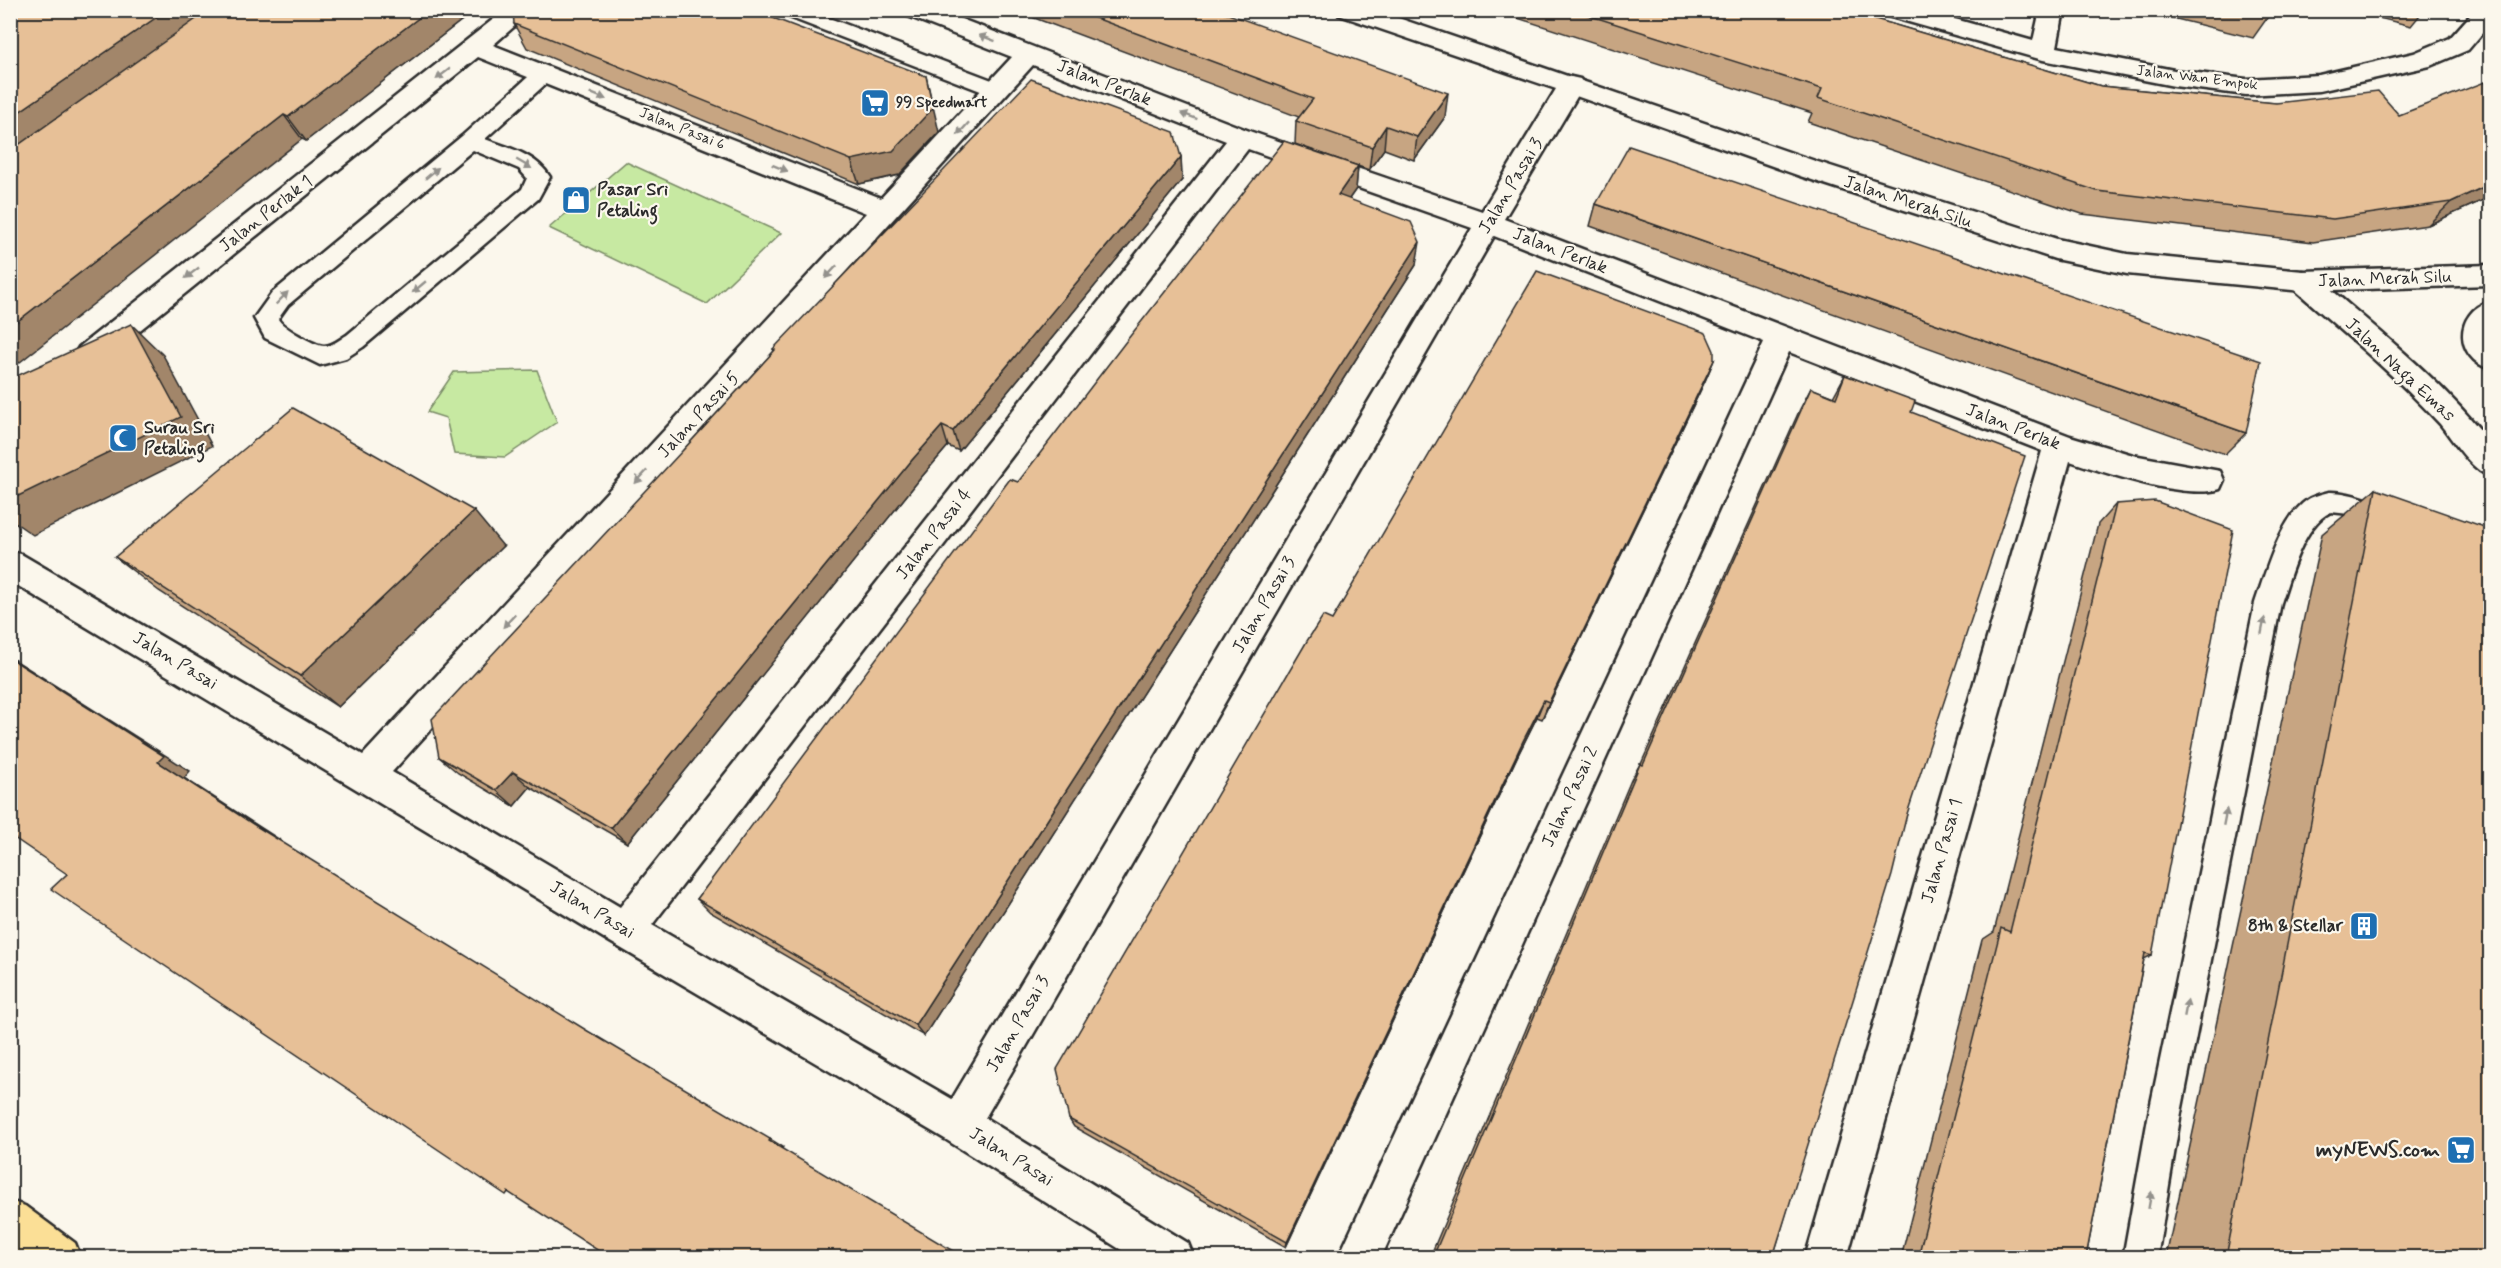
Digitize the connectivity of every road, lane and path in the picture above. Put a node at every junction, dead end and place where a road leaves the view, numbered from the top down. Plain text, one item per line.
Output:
1 (521, 10) edge
2 (788, 10) edge
3 (914, 10) edge
4 (1348, 10) edge
5 (1893, 10) edge
6 (2052, 10) edge
7 (2489, 10) edge
8 (476, 47) junction
9 (2043, 52) junction
10 (1029, 54) junction
11 (544, 74) junction
12 (1571, 86) junction
13 (998, 90) junction
14 (1243, 138) junction
15 (470, 141) junction
16 (887, 211) junction
17 (1488, 223) junction
18 (2490, 275) edge
19 (2303, 281) junction
20 (2490, 312) edge
21 (1780, 336) junction
22 (2490, 358) edge
23 (66, 373) edge
24 (2059, 446) junction
25 (2490, 464) edge
26 (2209, 480) dead end
27 (2413, 530) edge
28 (10, 564) edge
29 (367, 775) junction
30 (625, 930) junction
31 (959, 1125) junction
32 (10, 1221) edge
33 (60, 1257) edge
34 (1173, 1257) edge
35 (1359, 1257) edge
36 (1826, 1257) edge
37 (2140, 1257) edge

1 - 8 street, Jalan Perlak 1
2 - 13 lane
10 -> 3 street, Jalan Perlak
4 - 12 street, Jalan Merah Silu
5 - 9 street, Jalan Wan Empok
6 - 9 street
7 - 9 street, Jalan Wan Empok
8 - 11 street, Jalan Pasai 6
8 -> 23 street, Jalan Perlak 1
10 - 13 street, Jalan Pasai 5
14 -> 10 street, Jalan Perlak
11 - 15 lane
11 -> 16 street, Jalan Pasai 6
12 - 17 street, Jalan Pasai 3
12 - 19 street, Jalan Merah Silu
13 -> 16 street, Jalan Pasai 5
14 - 17 street, Jalan Perlak
14 - 30 street, Jalan Pasai 4
15 -> 15 lane
16 -> 29 street, Jalan Pasai 5
17 - 21 street, Jalan Perlak
17 - 31 street, Jalan Pasai 3
18 - 19 street, Jalan Merah Silu
19 - 25 street, Jalan Naga Emas
20 - 22 street
21 - 24 street, Jalan Perlak
21 - 35 street, Jalan Pasai 2
24 - 26 street, Jalan Perlak
24 - 36 street, Jalan Pasai 1
37 -> 27 lane
28 - 29 street, Jalan Pasai
29 - 30 street, Jalan Pasai
30 - 31 street, Jalan Pasai
31 - 34 street, Jalan Pasai
32 - 33 highway

